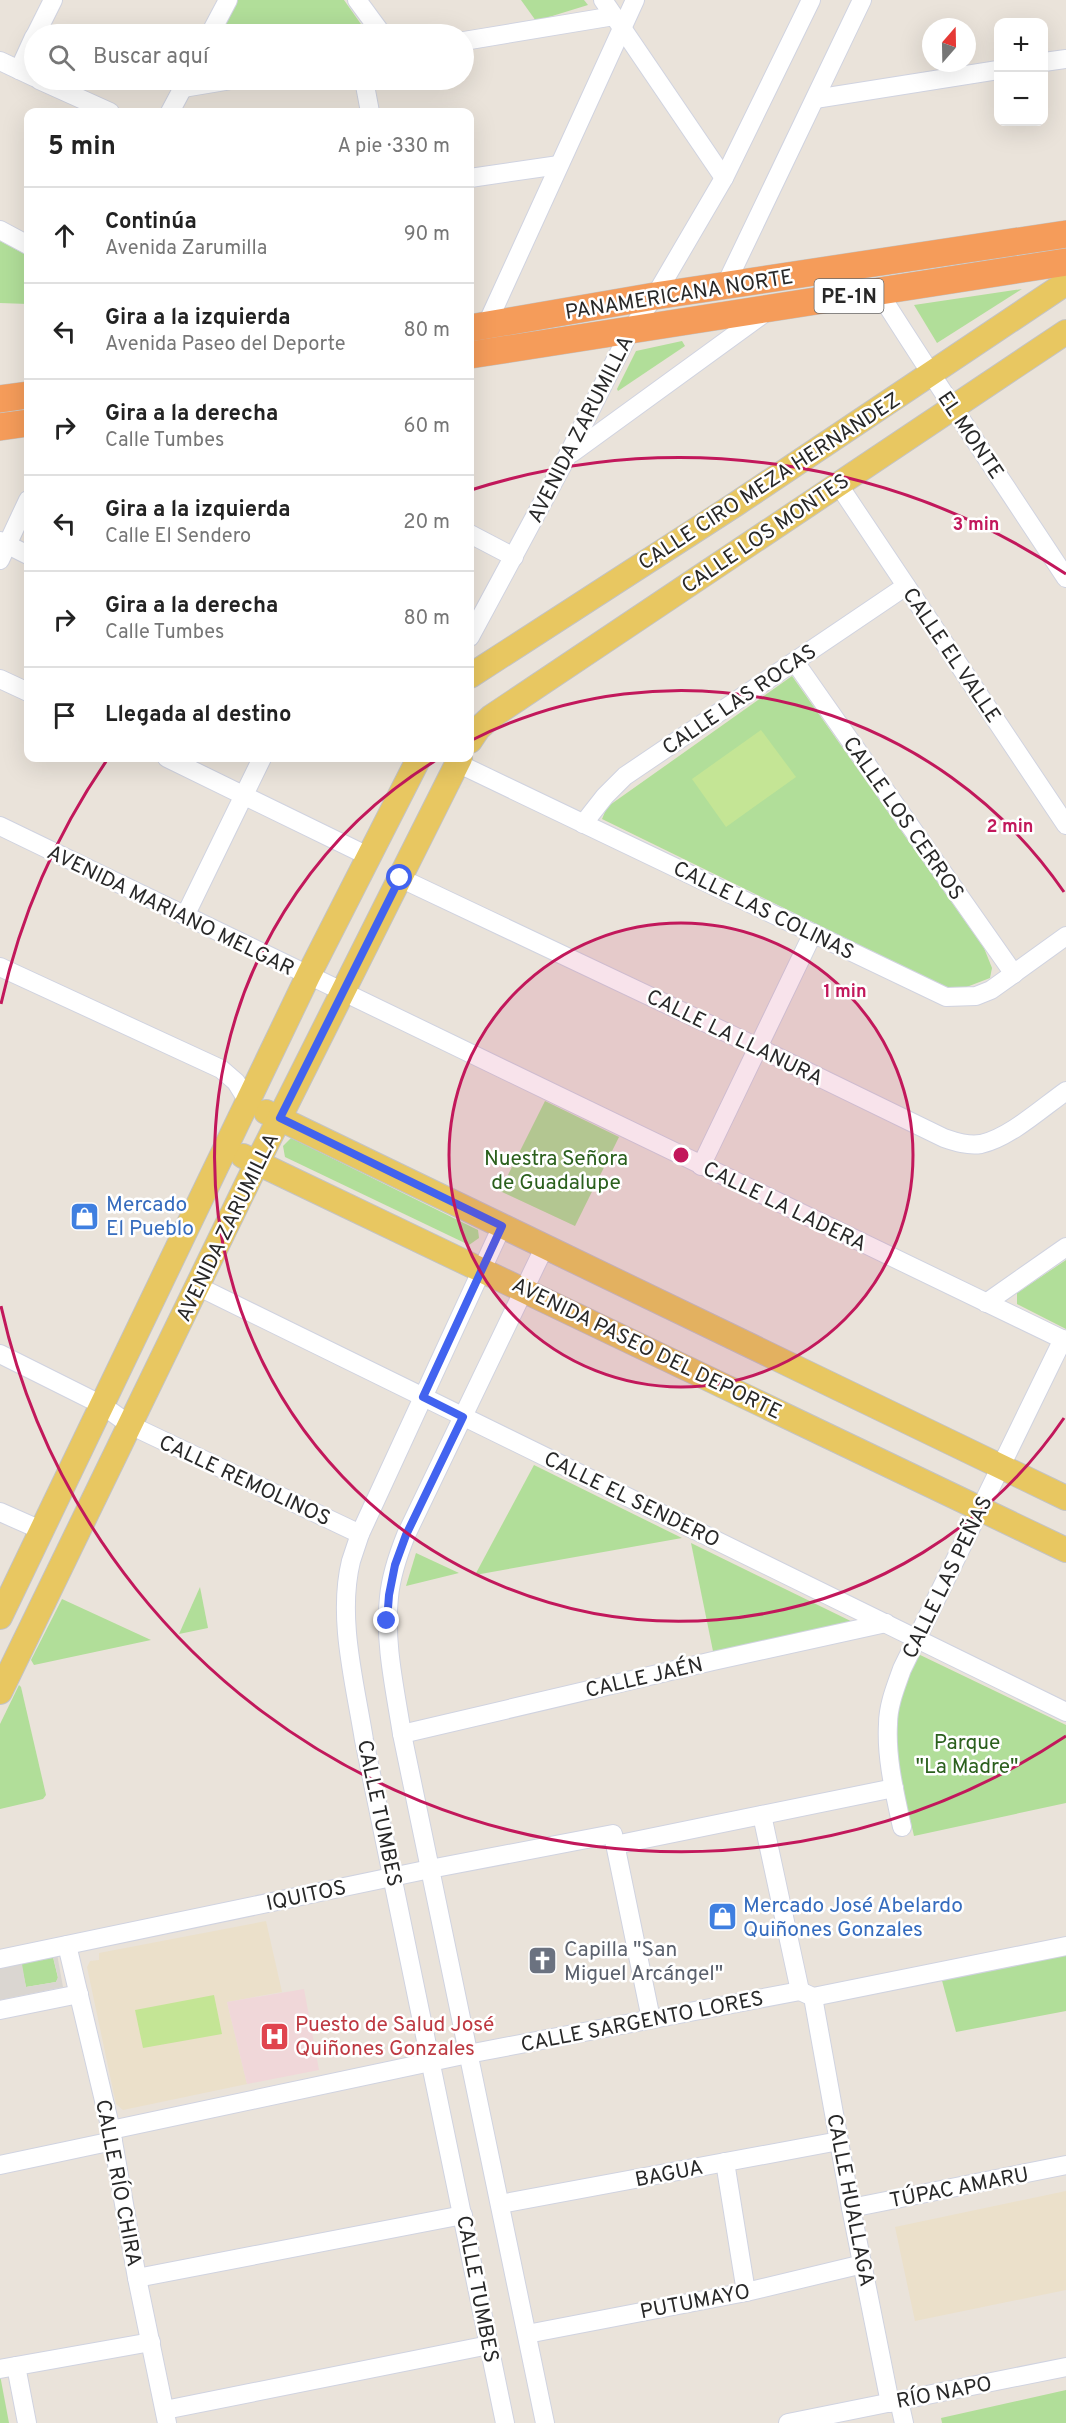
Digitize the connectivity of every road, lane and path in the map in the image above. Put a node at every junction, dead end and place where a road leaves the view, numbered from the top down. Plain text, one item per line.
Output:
1 (53, 0) edge
2 (228, 0) edge
3 (357, 0) edge
4 (603, 0) edge
5 (635, 0) edge
6 (811, 0) edge
7 (862, 0) edge
8 (618, 22) junction
9 (41, 24) edge
10 (215, 24) edge
11 (375, 24) edge
12 (474, 40) edge
13 (1066, 59) edge
14 (0, 61) edge
15 (1048, 61) edge
16 (994, 71) edge
17 (24, 73) edge
18 (61, 90) edge
19 (182, 90) edge
20 (366, 90) edge
21 (815, 99) junction
22 (101, 108) edge
23 (172, 108) edge
24 (369, 108) edge
25 (559, 165) junction
26 (474, 177) edge
27 (724, 178) junction
28 (0, 230) edge
29 (1066, 234) edge
30 (24, 243) edge
31 (1066, 262) edge
32 (1066, 284) edge
33 (725, 286) junction
34 (878, 291) junction
35 (655, 296) junction
36 (772, 307) junction
37 (478, 327) edge
38 (632, 329) junction
39 (1066, 332) edge
40 (474, 354) edge
41 (931, 375) junction
42 (24, 396) edge
43 (0, 399) edge
44 (954, 407) junction
45 (24, 424) edge
46 (0, 427) edge
47 (568, 455) junction
48 (838, 484) junction
49 (24, 508) edge
50 (474, 536) edge
51 (2, 549) edge
52 (24, 554) edge
53 (514, 557) junction
54 (1066, 578) edge
55 (906, 586) junction
56 (474, 630) edge
57 (795, 662) junction
58 (474, 673) edge
59 (0, 679) edge
60 (24, 690) edge
61 (474, 735) edge
62 (174, 762) edge
63 (260, 762) edge
64 (417, 762) edge
65 (457, 762) edge
66 (462, 762) edge
67 (243, 796) junction
68 (583, 824) junction
69 (1066, 825) edge
70 (0, 826) edge
71 (368, 856) junction
72 (400, 878) junction
73 (185, 916) junction
74 (813, 933) junction
75 (1066, 936) edge
76 (0, 967) edge
77 (1014, 974) junction
78 (308, 976) junction
79 (342, 993) junction
80 (757, 1047) junction
81 (1066, 1091) edge
82 (249, 1103) junction
83 (280, 1118) junction
84 (227, 1149) junction
85 (258, 1163) junction
86 (701, 1166) junction
87 (502, 1226) junction
88 (545, 1246) junction
89 (1066, 1247) edge
90 (482, 1269) junction
91 (197, 1286) junction
92 (524, 1289) junction
93 (986, 1303) junction
94 (1064, 1340) edge
95 (0, 1354) edge
96 (423, 1397) junction
97 (102, 1405) junction
98 (463, 1417) junction
99 (130, 1425) junction
100 (1001, 1467) junction
101 (1066, 1498) edge
102 (980, 1509) junction
103 (0, 1512) edge
104 (43, 1532) junction
105 (360, 1534) junction
106 (1066, 1550) edge
107 (0, 1617) edge
108 (886, 1623) junction
109 (917, 1639) junction
110 (0, 1692) edge
111 (1066, 1712) edge
112 (402, 1734) junction
113 (894, 1788) junction
114 (762, 1815) junction
115 (902, 1827) dead end
116 (614, 1839) junction
117 (429, 1869) junction
118 (394, 1876) junction
119 (67, 1945) junction
120 (1066, 1946) edge
121 (0, 1959) edge
122 (79, 1994) junction
123 (807, 1994) junction
124 (0, 2010) edge
125 (651, 2019) junction
126 (468, 2054) junction
127 (432, 2062) junction
128 (112, 2135) junction
129 (839, 2141) junction
130 (725, 2162) junction
131 (0, 2165) edge
132 (1066, 2165) edge
133 (500, 2205) junction
134 (851, 2208) junction
135 (463, 2216) junction
136 (863, 2264) junction
137 (137, 2278) junction
138 (746, 2292) junction
139 (527, 2334) junction
140 (150, 2342) junction
141 (489, 2345) junction
142 (1066, 2367) edge
143 (8, 2368) edge
144 (894, 2402) junction
145 (166, 2417) edge
146 (27, 2423) edge
147 (506, 2423) edge
148 (545, 2423) edge
149 (788, 2423) edge
150 (904, 2423) edge

1 - 9 street
2 - 10 street
3 - 11 street
4 - 8 street
5 - 8 street
6 - 27 street, AVENIDA ZARUMILLA
7 - 21 street
8 - 12 street
8 - 25 street
8 - 27 street
13 - 15 street
14 - 17 street
16 - 21 street
18 - 22 street
19 - 23 street
20 - 24 street
21 - 33 street
25 - 26 street
25 - 37 street
27 - 35 street, AVENIDA ZARUMILLA
28 - 30 street
29 - 33 highway, PANAMERICANA NORTE / PE-1N
31 - 34 highway, PANAMERICANA NORTE / PE-1N
32 - 41 main road, CALLE CIRO MEZA HERNANDEZ
33 - 35 highway, PANAMERICANA NORTE / PE-1N
34 - 36 highway, PANAMERICANA NORTE / PE-1N
34 - 41 street, EL MONTE
35 - 37 highway, PANAMERICANA NORTE / PE-1N
35 - 38 street, AVENIDA ZARUMILLA
36 - 38 highway, PANAMERICANA NORTE / PE-1N
36 - 47 street
38 - 40 highway, PANAMERICANA NORTE / PE-1N
38 - 47 street, AVENIDA ZARUMILLA
39 - 44 main road, CALLE LOS MONTES
41 - 44 street, EL MONTE
41 - 58 main road, CALLE CIRO MEZA HERNANDEZ
42 - 43 highway
44 - 48 main road, CALLE LOS MONTES
44 - 54 street, EL MONTE
45 - 46 highway
47 - 53 street, AVENIDA ZARUMILLA
48 - 55 street, CALLE EL VALLE
48 - 61 main road, CALLE LOS MONTES
49 - 51 street
50 - 53 street
51 - 52 street
53 - 56 street, AVENIDA ZARUMILLA
55 - 57 street, CALLE LAS ROCAS
55 - 69 street, CALLE EL VALLE
57 - 68 street, CALLE LAS ROCAS
57 - 77 street, CALLE LOS CERROS
59 - 60 street
62 - 67 street
63 - 67 street
64 - 71 main road, AVENIDA ZARUMILLA
65 - 72 main road, AVENIDA ZARUMILLA
66 - 68 street, CALLE LAS COLINAS
67 - 71 street
67 - 73 street
68 - 74 street, CALLE LAS COLINAS
70 - 73 street, AVENIDA MARIANO MELGAR
71 - 78 main road, AVENIDA ZARUMILLA
72 - 79 main road, AVENIDA ZARUMILLA
72 - 80 street, CALLE LA LLANURA
73 - 78 street, AVENIDA MARIANO MELGAR
74 - 77 street, CALLE LAS COLINAS
74 - 80 street
75 - 77 street, CALLE LAS COLINAS
76 - 82 street
78 - 79 street, AVENIDA MARIANO MELGAR
78 - 82 main road, AVENIDA ZARUMILLA
79 - 83 main road, AVENIDA ZARUMILLA
79 - 86 street, CALLE LA LADERA
80 - 81 street, CALLE LA LLANURA
80 - 86 street
82 - 83 main road
82 - 84 main road, AVENIDA ZARUMILLA
83 - 85 main road, AVENIDA ZARUMILLA
83 - 87 main road
84 - 85 main road, AVENIDA PASEO DEL DEPORTE
84 - 97 main road, AVENIDA ZARUMILLA
85 - 90 main road, AVENIDA PASEO DEL DEPORTE
85 - 91 main road, AVENIDA ZARUMILLA
86 - 93 street, CALLE LA LADERA
87 - 88 main road
87 - 90 street, CALLE TUMBES
88 - 92 street, CALLE TUMBES
88 - 100 main road
89 - 93 street
90 - 92 main road, AVENIDA PASEO DEL DEPORTE
90 - 96 street, CALLE TUMBES
91 - 96 street, CALLE EL SENDERO
91 - 99 main road, AVENIDA ZARUMILLA
92 - 98 street, CALLE TUMBES
92 - 102 main road, AVENIDA PASEO DEL DEPORTE
93 - 94 street, CALLE LA LADERA
94 - 100 street, CALLE LAS PEÑAS
95 - 97 street, CALLE REMOLINOS
96 - 98 street, CALLE EL SENDERO
96 - 105 street, CALLE TUMBES
97 - 99 street, CALLE REMOLINOS
97 - 104 main road, AVENIDA ZARUMILLA
98 - 108 street, CALLE EL SENDERO
98 - 112 street, CALLE TUMBES
99 - 105 street, CALLE REMOLINOS
99 - 110 main road, AVENIDA ZARUMILLA
100 - 101 main road
100 - 102 street, CALLE LAS PEÑAS
102 - 106 main road, AVENIDA PASEO DEL DEPORTE
102 - 109 street, CALLE LAS PEÑAS
103 - 104 street
104 - 107 main road, AVENIDA ZARUMILLA
105 - 118 street, CALLE TUMBES
108 - 109 street, CALLE EL SENDERO
108 - 112 street, CALLE JAÉN
109 - 111 street, CALLE EL SENDERO
109 - 113 street, CALLE LAS PEÑAS
112 - 117 street, CALLE TUMBES
113 - 114 street, IQUITOS
113 - 115 street, CALLE LAS PEÑAS
114 - 116 street, IQUITOS
114 - 123 street, CALLE HUALLAGA
116 - 117 street, IQUITOS
116 - 125 street
117 - 118 street, IQUITOS
117 - 126 street, CALLE TUMBES
118 - 119 street, IQUITOS
118 - 127 street, CALLE TUMBES
119 - 121 street, IQUITOS
119 - 122 street, CALLE RÍO CHIRA
120 - 123 street, CALLE SARGENTO LORES
122 - 124 street
122 - 128 street, CALLE RÍO CHIRA
123 - 125 street, CALLE SARGENTO LORES
123 - 129 street, CALLE HUALLAGA
125 - 126 street, CALLE SARGENTO LORES
126 - 127 street, CALLE SARGENTO LORES
126 - 133 street, CALLE TUMBES
127 - 128 street, CALLE SARGENTO LORES
127 - 135 street, CALLE TUMBES
128 - 131 street, CALLE SARGENTO LORES
128 - 137 street, CALLE RÍO CHIRA
129 - 130 street, BAGUA
129 - 134 street, CALLE HUALLAGA
130 - 133 street, BAGUA
130 - 138 street
132 - 134 street, TÚPAC AMARU
133 - 139 street, CALLE TUMBES
134 - 136 street, CALLE HUALLAGA
135 - 137 street
135 - 141 street, CALLE TUMBES
136 - 138 street, PUTUMAYO
136 - 144 street, CALLE HUALLAGA
137 - 140 street, CALLE RÍO CHIRA
138 - 139 street, PUTUMAYO
139 - 148 street, CALLE TUMBES
140 - 143 street
140 - 145 street, CALLE RÍO CHIRA
141 - 145 street
141 - 147 street, CALLE TUMBES
142 - 144 street, RÍO NAPO
143 - 146 street
144 - 149 street, RÍO NAPO
144 - 150 street, CALLE HUALLAGA

